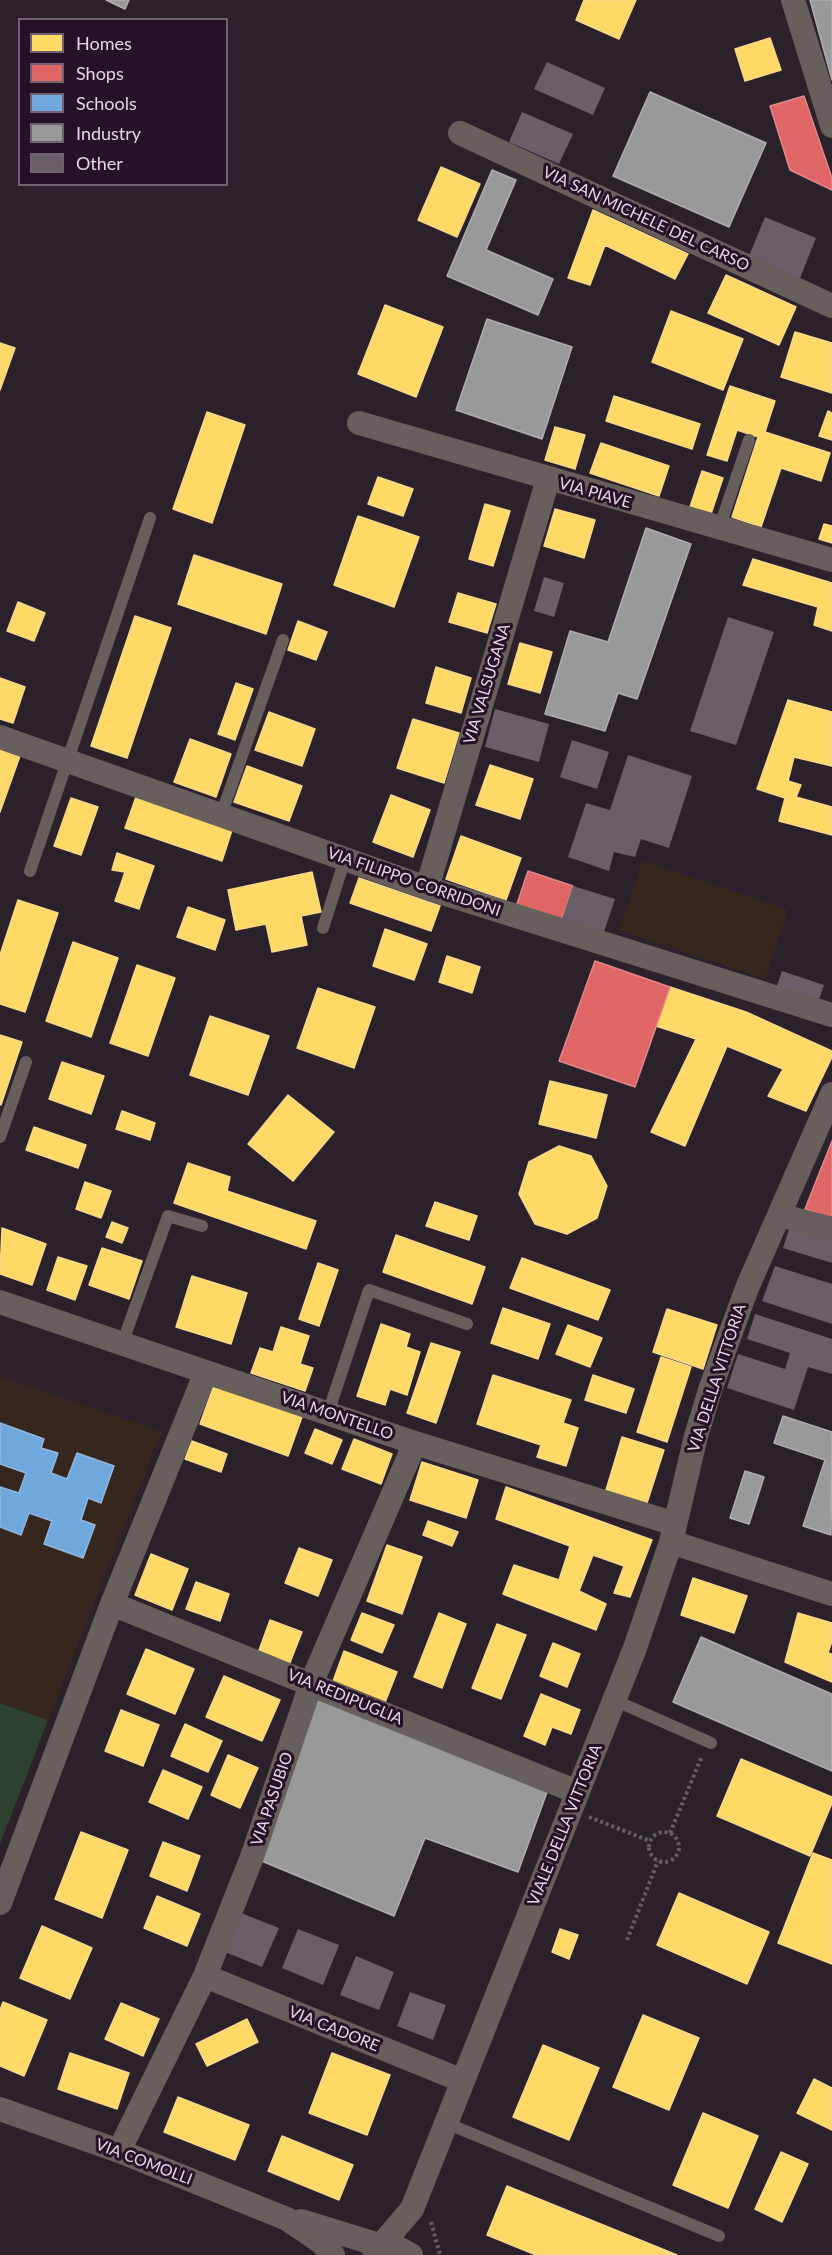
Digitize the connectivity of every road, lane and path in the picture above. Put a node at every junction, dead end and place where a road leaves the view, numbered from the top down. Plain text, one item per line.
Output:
1 (793, 0) edge
2 (832, 126) edge
3 (460, 133) dead end
4 (832, 306) edge
5 (359, 423) dead end
6 (749, 440) dead end
7 (548, 479) junction
8 (150, 518) dead end
9 (719, 529) junction
10 (832, 560) edge
11 (283, 640) dead end
12 (0, 737) edge
13 (68, 762) junction
14 (221, 815) junction
15 (345, 859) junction
16 (30, 870) dead end
17 (427, 888) junction
18 (323, 928) dead end
19 (832, 1015) edge
20 (26, 1062) dead end
21 (832, 1094) edge
22 (0, 1137) edge
23 (779, 1215) junction
24 (202, 1226) dead end
25 (832, 1229) edge
26 (0, 1302) edge
27 (467, 1324) dead end
28 (122, 1344) junction
29 (206, 1372) junction
30 (328, 1413) junction
31 (416, 1443) junction
32 (673, 1533) junction
33 (832, 1594) edge
34 (112, 1604) junction
35 (311, 1684) junction
36 (614, 1700) junction
37 (708, 1746) joint
38 (579, 1802) junction
39 (670, 1833) junction
40 (650, 1841) junction
41 (658, 1861) junction
42 (0, 1903) edge
43 (627, 1940) dead end
44 (205, 1976) junction
45 (463, 2081) junction
46 (0, 2109) edge
47 (446, 2123) junction
48 (119, 2151) junction
49 (412, 2210) junction
50 (287, 2219) junction
51 (720, 2236) dead end
52 (379, 2244) junction
53 (333, 2255) edge
54 (354, 2255) edge
55 (412, 2255) edge

1 - 2 street
3 - 4 street, VIA SAN MICHELE DEL CARSO
5 - 7 street, VIA PIAVE
6 - 9 lane
7 - 9 street, VIA PIAVE
7 - 17 street, VIA VALSUGANA
8 - 13 lane
9 - 10 street, VIA PIAVE
11 - 14 lane
12 - 13 street, VIA FILIPPO CORRIDONI
13 - 14 street, VIA FILIPPO CORRIDONI
13 - 16 lane
14 - 15 street, VIA FILIPPO CORRIDONI
15 - 17 street, VIA FILIPPO CORRIDONI
15 - 18 lane
17 - 19 street, VIA FILIPPO CORRIDONI
20 - 22 lane
21 - 23 street, VIA DELLA VITTORIA
23 - 25 street
23 - 32 street, VIA DELLA VITTORIA
24 - 28 lane
26 - 28 street, VIA MONTELLO
27 - 30 lane
28 - 29 street, VIA MONTELLO
29 - 30 street, VIA MONTELLO
29 - 34 street
30 - 31 street, VIA MONTELLO
31 - 32 street, VIA MONTELLO
31 - 35 street, VIA PASUBIO
32 - 33 street, VIA MONTELLO
32 - 36 street, VIALE DELLA VITTORIA
34 - 35 street, VIA REDIPUGLIA
34 - 42 street
35 - 38 street, VIA REDIPUGLIA
35 - 44 street, VIA PASUBIO
36 - 37 lane
36 - 38 street, VIALE DELLA VITTORIA
37 - 39 path
38 - 40 path
38 - 45 street, VIALE DELLA VITTORIA
39 - 40 path
39 - 41 path
40 - 41 path
41 - 43 path
44 - 45 street, VIA CADORE
44 - 48 street, VIA PASUBIO
45 - 47 street, VIALE DELLA VITTORIA
46 - 48 street, VIA COMOLLI
47 - 49 street, VIALE DELLA VITTORIA
47 - 51 lane
48 - 50 street, VIA COMOLLI
49 - 52 street, VIALE DELLA VITTORIA
49 - 55 street, VIALE DELLA VITTORIA
50 - 52 street, VIA COMOLLI
50 - 53 street, VIA COMOLLI
52 - 54 street
52 - 55 street, VIA COMOLLI

